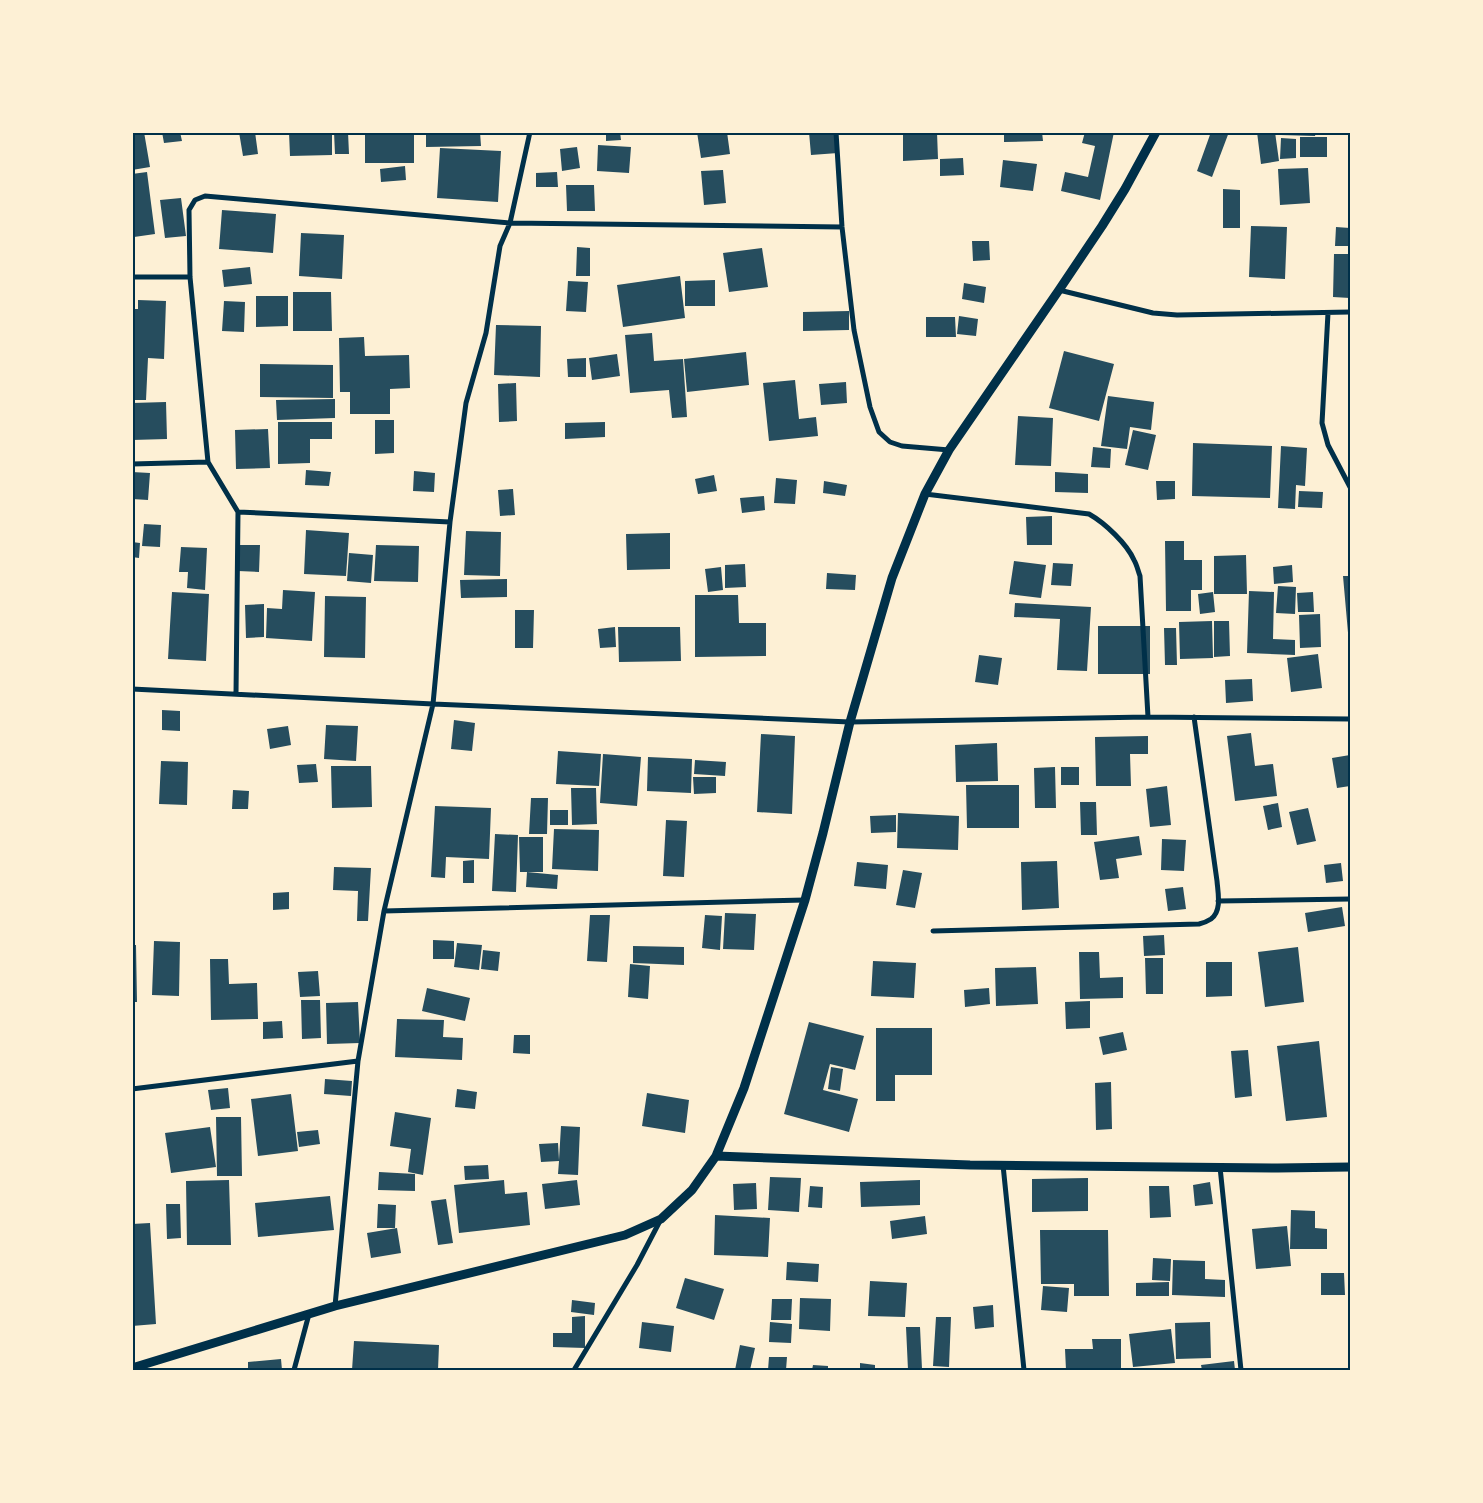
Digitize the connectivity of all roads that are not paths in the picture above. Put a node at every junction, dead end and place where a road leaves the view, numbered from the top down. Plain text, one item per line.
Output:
1 (530, 132) edge
2 (836, 132) edge
3 (1156, 132) edge
4 (510, 223) junction
5 (842, 227) junction
6 (132, 277) edge
7 (190, 277) junction
8 (1060, 290) junction
9 (1350, 312) edge
10 (1328, 313) junction
11 (949, 450) junction
12 (208, 462) junction
13 (132, 464) edge
14 (1350, 487) edge
15 (925, 494) junction
16 (238, 512) junction
17 (450, 522) junction
18 (132, 689) edge
19 (236, 694) junction
20 (433, 704) junction
21 (1148, 717) junction
22 (1194, 717) junction
23 (1350, 719) edge
24 (850, 722) junction
25 (1350, 899) edge
26 (805, 900) junction
27 (1218, 901) junction
28 (384, 911) junction
29 (933, 931) dead end
30 (358, 1061) junction
31 (132, 1089) edge
32 (716, 1156) junction
33 (1003, 1166) junction
34 (1220, 1167) junction
35 (1350, 1167) edge
36 (661, 1219) junction
37 (335, 1306) junction
38 (309, 1314) junction
39 (132, 1368) edge
40 (294, 1370) edge
41 (574, 1370) edge
42 (1024, 1370) edge
43 (1241, 1370) edge

1 - 4 street
2 - 5 street
3 - 8 street
4 - 5 street
4 - 7 street
4 - 17 street
5 - 11 street
6 - 7 street
7 - 12 street
8 - 10 street
8 - 11 street
9 - 10 street
10 - 14 street
11 - 15 street
12 - 13 street
12 - 16 street
15 - 21 street
15 - 24 street
16 - 17 street
16 - 19 street
17 - 20 street
18 - 19 street
19 - 20 street
20 - 24 street
20 - 28 street
21 - 22 street
21 - 24 street
22 - 23 street
22 - 27 street
24 - 26 street
25 - 27 street
26 - 28 street
26 - 32 street
27 - 29 street
28 - 30 street
30 - 31 street
30 - 37 street
32 - 33 street
32 - 36 street
33 - 34 street
33 - 42 street
34 - 35 street
34 - 43 street
36 - 37 street
36 - 41 street
37 - 38 street
38 - 39 street
38 - 40 street

